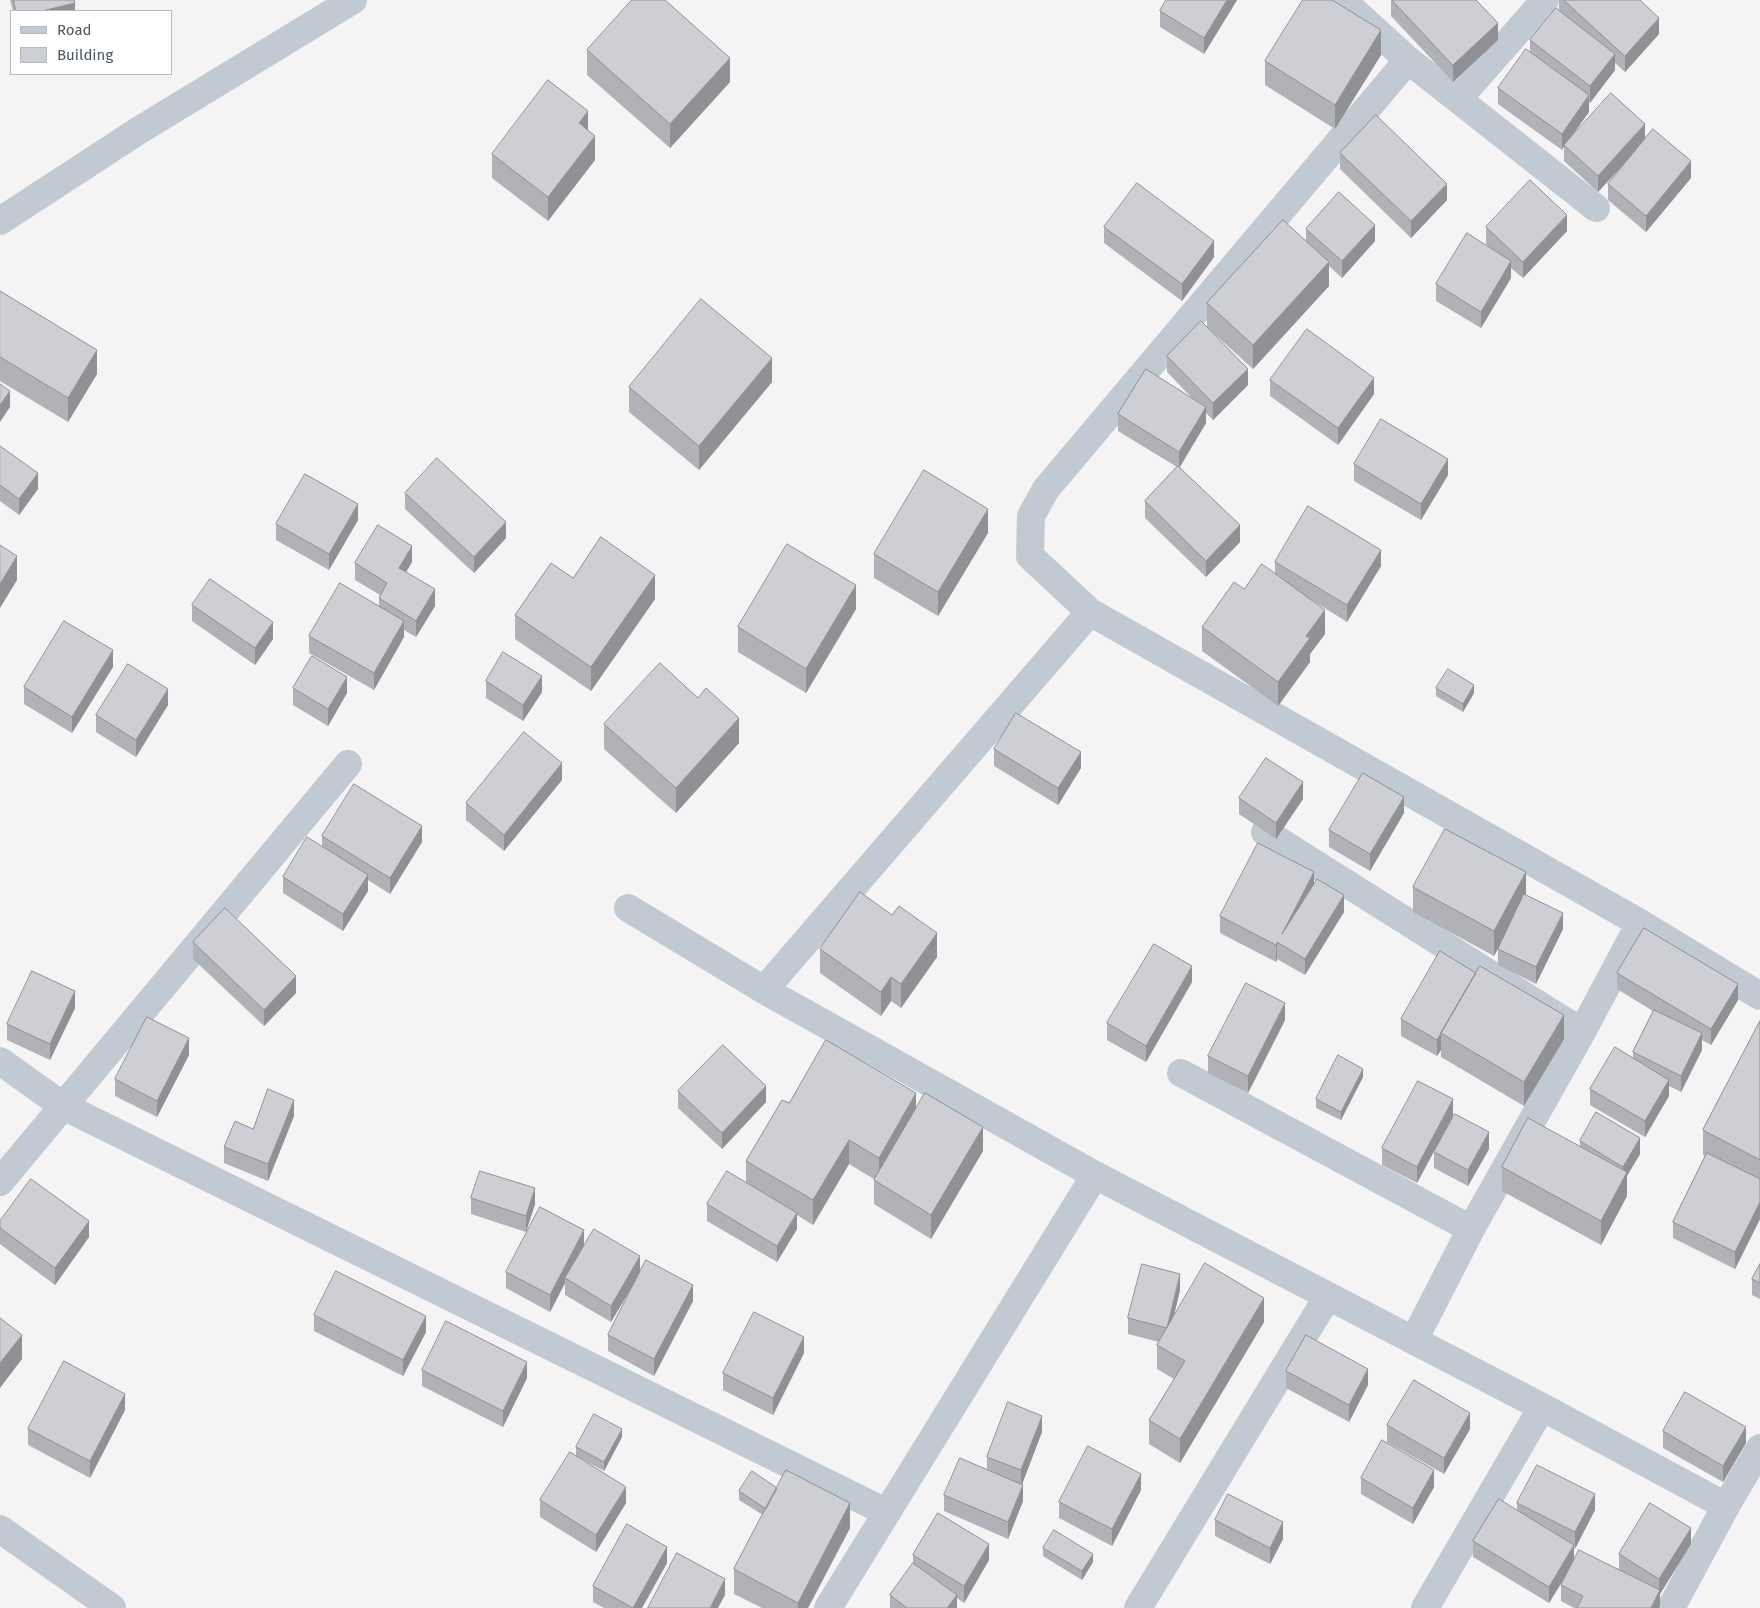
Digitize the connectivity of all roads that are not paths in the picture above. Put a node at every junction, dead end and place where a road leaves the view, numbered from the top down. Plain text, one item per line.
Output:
1 (353, 0) edge
2 (1342, 0) edge
3 (1545, 0) edge
4 (1408, 60) junction
5 (1458, 99) junction
6 (1596, 208) dead end
7 (0, 221) edge
8 (1090, 612) junction
9 (348, 764) dead end
10 (1265, 832) edge
11 (628, 908) dead end
12 (1640, 923) junction
13 (764, 990) junction
14 (1760, 996) edge
15 (1582, 1032) junction
16 (0, 1061) edge
17 (1181, 1074) dead end
18 (63, 1106) junction
19 (1095, 1175) junction
20 (0, 1182) edge
21 (1471, 1229) junction
22 (1328, 1296) junction
23 (1414, 1340) junction
24 (1542, 1407) junction
25 (1760, 1448) edge
26 (1726, 1506) junction
27 (886, 1512) junction
28 (0, 1529) edge
29 (112, 1608) edge
30 (828, 1608) edge
31 (1138, 1608) edge
32 (1425, 1608) edge
33 (1671, 1608) edge

1 - 7 street
2 - 4 street
3 - 5 street
4 - 5 street
4 - 8 street
5 - 6 street
8 - 12 street
8 - 13 street
9 - 18 street
10 - 15 street
11 - 13 street
12 - 14 street
12 - 15 street
13 - 19 street
15 - 21 street
16 - 18 street
17 - 21 street
18 - 20 street
18 - 27 street
19 - 22 street
19 - 27 street
21 - 23 street
22 - 23 street
22 - 31 street
23 - 24 street
24 - 26 street
24 - 32 street
25 - 26 street
26 - 33 street
27 - 30 street
28 - 29 street

